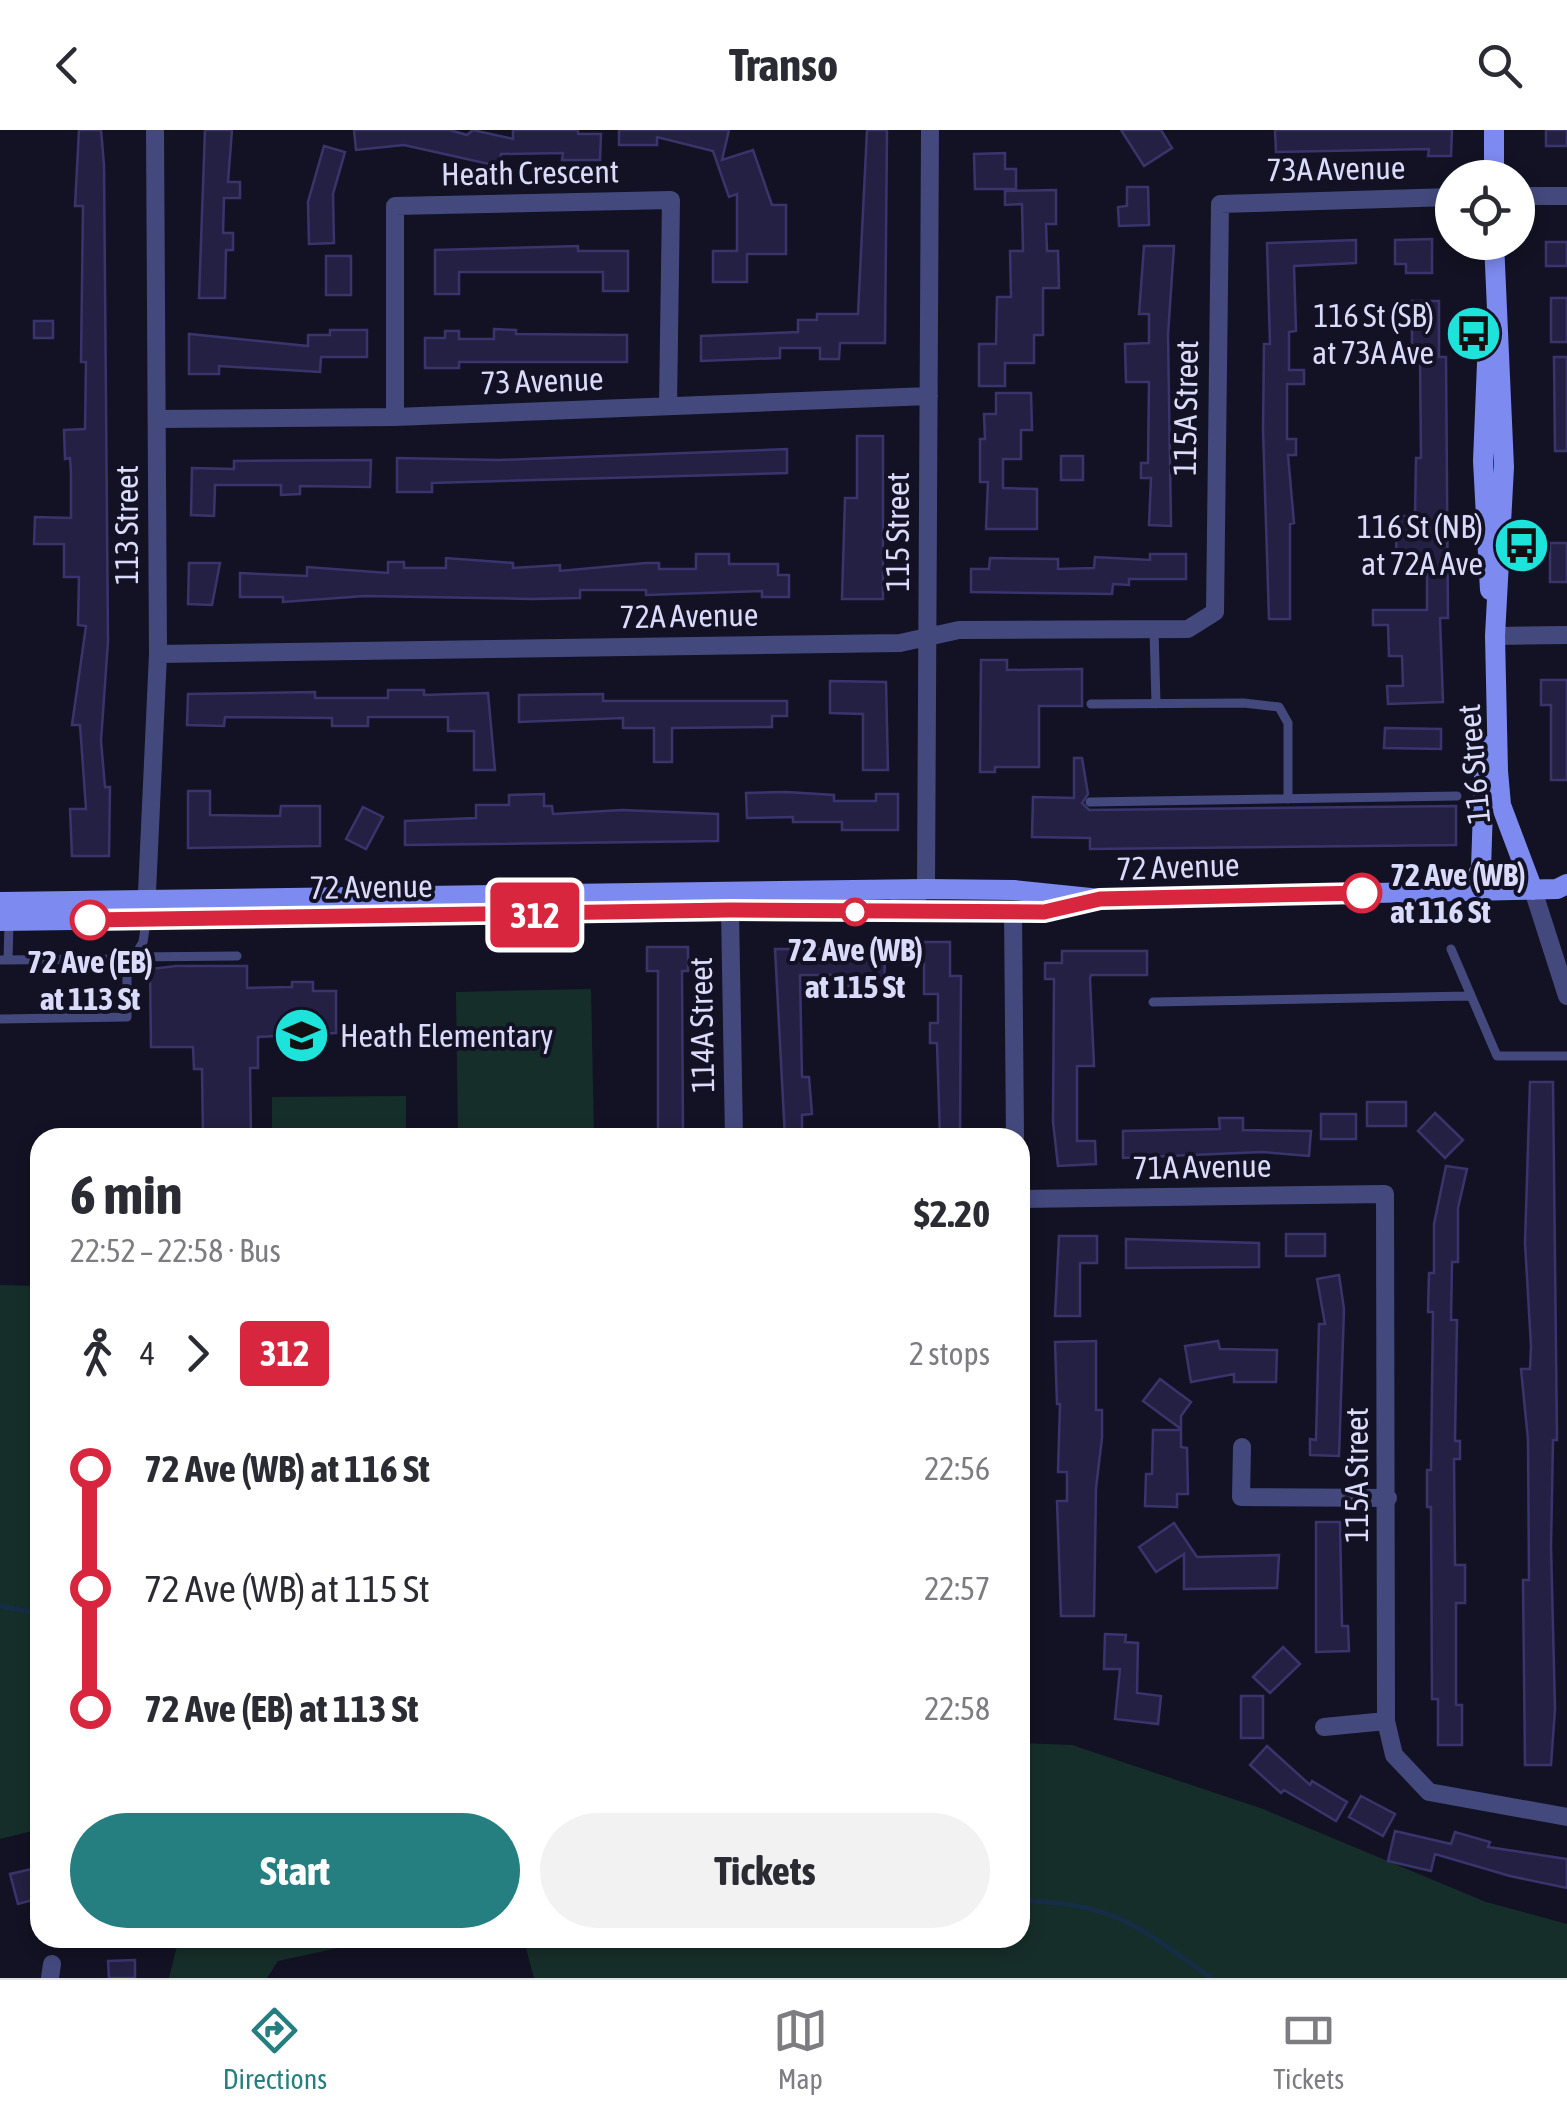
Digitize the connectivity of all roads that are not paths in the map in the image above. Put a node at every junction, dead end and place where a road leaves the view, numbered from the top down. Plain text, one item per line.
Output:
1 (155, 130) edge
2 (930, 130) edge
3 (1494, 130) edge
4 (1494, 160) edge
5 (1535, 196) edge
6 (1567, 196) edge
7 (1435, 198) edge
8 (1220, 204) joint
9 (1494, 260) edge
10 (929, 396) junction
11 (668, 406) junction
12 (396, 417) junction
13 (156, 420) junction
14 (1214, 612) joint
15 (1154, 629) junction
16 (1567, 635) edge
17 (1496, 636) junction
18 (928, 640) junction
19 (158, 654) junction
20 (1497, 701) junction
21 (1091, 704) dead end
22 (1156, 704) junction
23 (1457, 796) dead end
24 (1288, 799) junction
25 (1090, 802) dead end
26 (926, 889) junction
27 (1468, 890) junction
28 (1533, 890) junction
29 (1564, 891) edge
30 (147, 897) junction
31 (1100, 899) junction
32 (730, 910) junction
33 (886, 912) junction
34 (1013, 912) junction
35 (3, 915) edge
36 (146, 920) junction
37 (1450, 949) dead end
38 (237, 956) dead end
39 (130, 958) junction
40 (4, 960) edge
41 (1469, 996) junction
42 (1567, 996) edge
43 (1153, 1002) dead end
44 (0, 1019) edge
45 (1567, 1056) edge
46 (734, 1128) edge
47 (1016, 1128) edge
48 (1385, 1194) joint
49 (1030, 1199) edge
50 (1242, 1447) dead end
51 (1388, 1498) junction
52 (1386, 1721) junction
53 (1324, 1726) dead end
54 (1567, 1817) edge

1 - 13 street, 113 Street
2 - 10 street, 115 Street
3 - 4 main road
5 - 6 street
7 - 8 street, 73A Avenue
8 - 14 street, 115A Street
9 - 17 main road, 116 Street
10 - 11 street, 73 Avenue
10 - 18 street, 115 Street
11 - 12 street, 73 Avenue
11 - 12 street, Heath Crescent
12 - 13 street, 73 Avenue
13 - 19 street, 113 Street
14 - 15 street, 72A Avenue
15 - 18 street, 72A Avenue
15 - 22 lane
16 - 17 street
17 - 20 main road, 116 Street
18 - 19 street, 72A Avenue
18 - 26 street, 115 Street
19 - 30 street, 113 Street
20 - 27 main road
20 - 28 main road, 116 Street
21 - 22 lane
22 - 24 lane
23 - 24 lane
24 - 25 lane
26 - 30 main road, 72 Avenue
26 - 31 main road, 72 Avenue
26 - 33 street
27 - 28 main road, 72 Avenue
27 - 31 main road, 72 Avenue
28 - 29 main road, 72 Avenue
28 - 42 street, 116 Street
30 - 35 main road, 72 Avenue
30 - 36 street, 113 Street
31 - 34 main road, 72 Avenue
32 - 33 main road, 72 Avenue
32 - 36 main road, 72 Avenue
32 - 46 street, 114A Street
33 - 34 main road, 72 Avenue
34 - 47 street
35 - 36 main road, 72 Avenue
35 - 40 lane
36 - 39 lane
37 - 41 lane
38 - 39 lane
39 - 40 lane
39 - 44 lane
41 - 43 lane
41 - 45 lane
48 - 49 street, 71A Avenue
48 - 51 street, 115A Street
50 - 51 street
51 - 52 street, 115A Street
52 - 53 street
52 - 54 street, 115A Street

